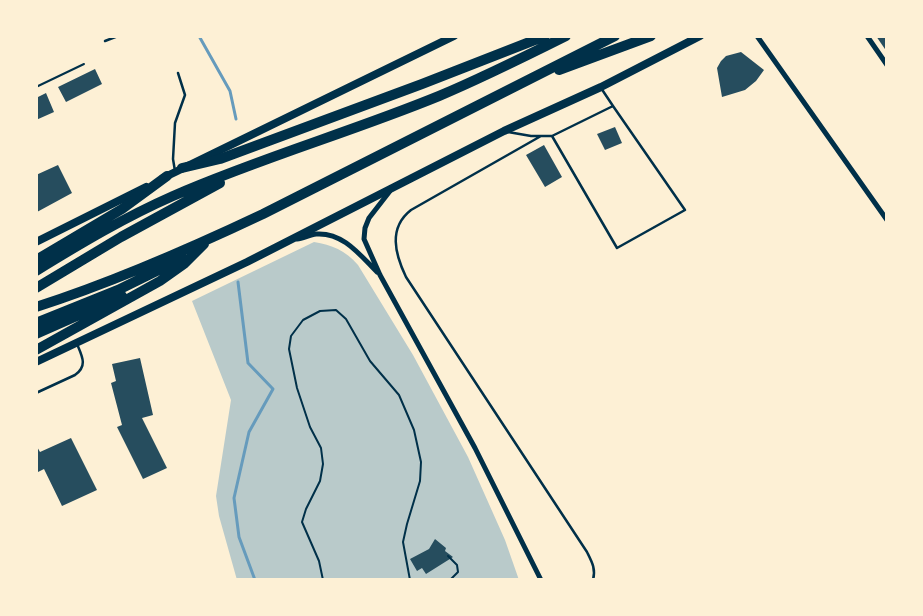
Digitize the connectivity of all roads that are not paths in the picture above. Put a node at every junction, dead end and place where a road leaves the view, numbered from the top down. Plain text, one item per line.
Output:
1 (454, 36) edge
2 (545, 36) edge
3 (566, 36) edge
4 (615, 36) edge
5 (651, 36) edge
6 (700, 36) edge
7 (756, 36) edge
8 (867, 36) edge
9 (116, 37) edge
10 (105, 41) dead end
11 (887, 65) edge
12 (178, 73) dead end
13 (525, 82) junction
14 (601, 87) junction
15 (614, 106) junction
16 (504, 132) junction
17 (541, 136) junction
18 (552, 136) junction
19 (218, 155) junction
20 (265, 160) junction
21 (175, 172) junction
22 (392, 189) junction
23 (887, 220) edge
24 (206, 241) junction
25 (36, 242) edge
26 (287, 242) junction
27 (36, 260) edge
28 (177, 262) junction
29 (36, 271) edge
30 (380, 275) junction
31 (36, 288) edge
32 (36, 307) edge
33 (36, 324) edge
34 (36, 334) edge
35 (76, 343) junction
36 (36, 350) edge
37 (36, 362) edge
38 (36, 393) edge
39 (541, 580) edge
40 (593, 580) edge

1 - 19 main road
2 - 19 highway
3 - 20 highway
4 - 13 highway
5 - 13 highway
6 - 14 main road
7 - 23 street
8 - 11 street
9 - 10 lane
12 - 21 lane
13 - 24 highway
14 - 15 lane
14 - 16 main road
15 - 18 lane
15 - 18 lane
16 - 17 lane
16 - 22 main road
17 - 18 lane
17 - 40 lane
19 - 21 highway
20 - 29 highway
20 - 31 highway
21 - 25 main road
21 - 27 highway
22 - 26 main road
22 - 30 street
24 - 28 highway
24 - 32 highway
24 - 36 highway
26 - 30 street
26 - 35 main road
28 - 33 highway
28 - 34 highway
30 - 39 street
35 - 37 main road
35 - 38 lane

